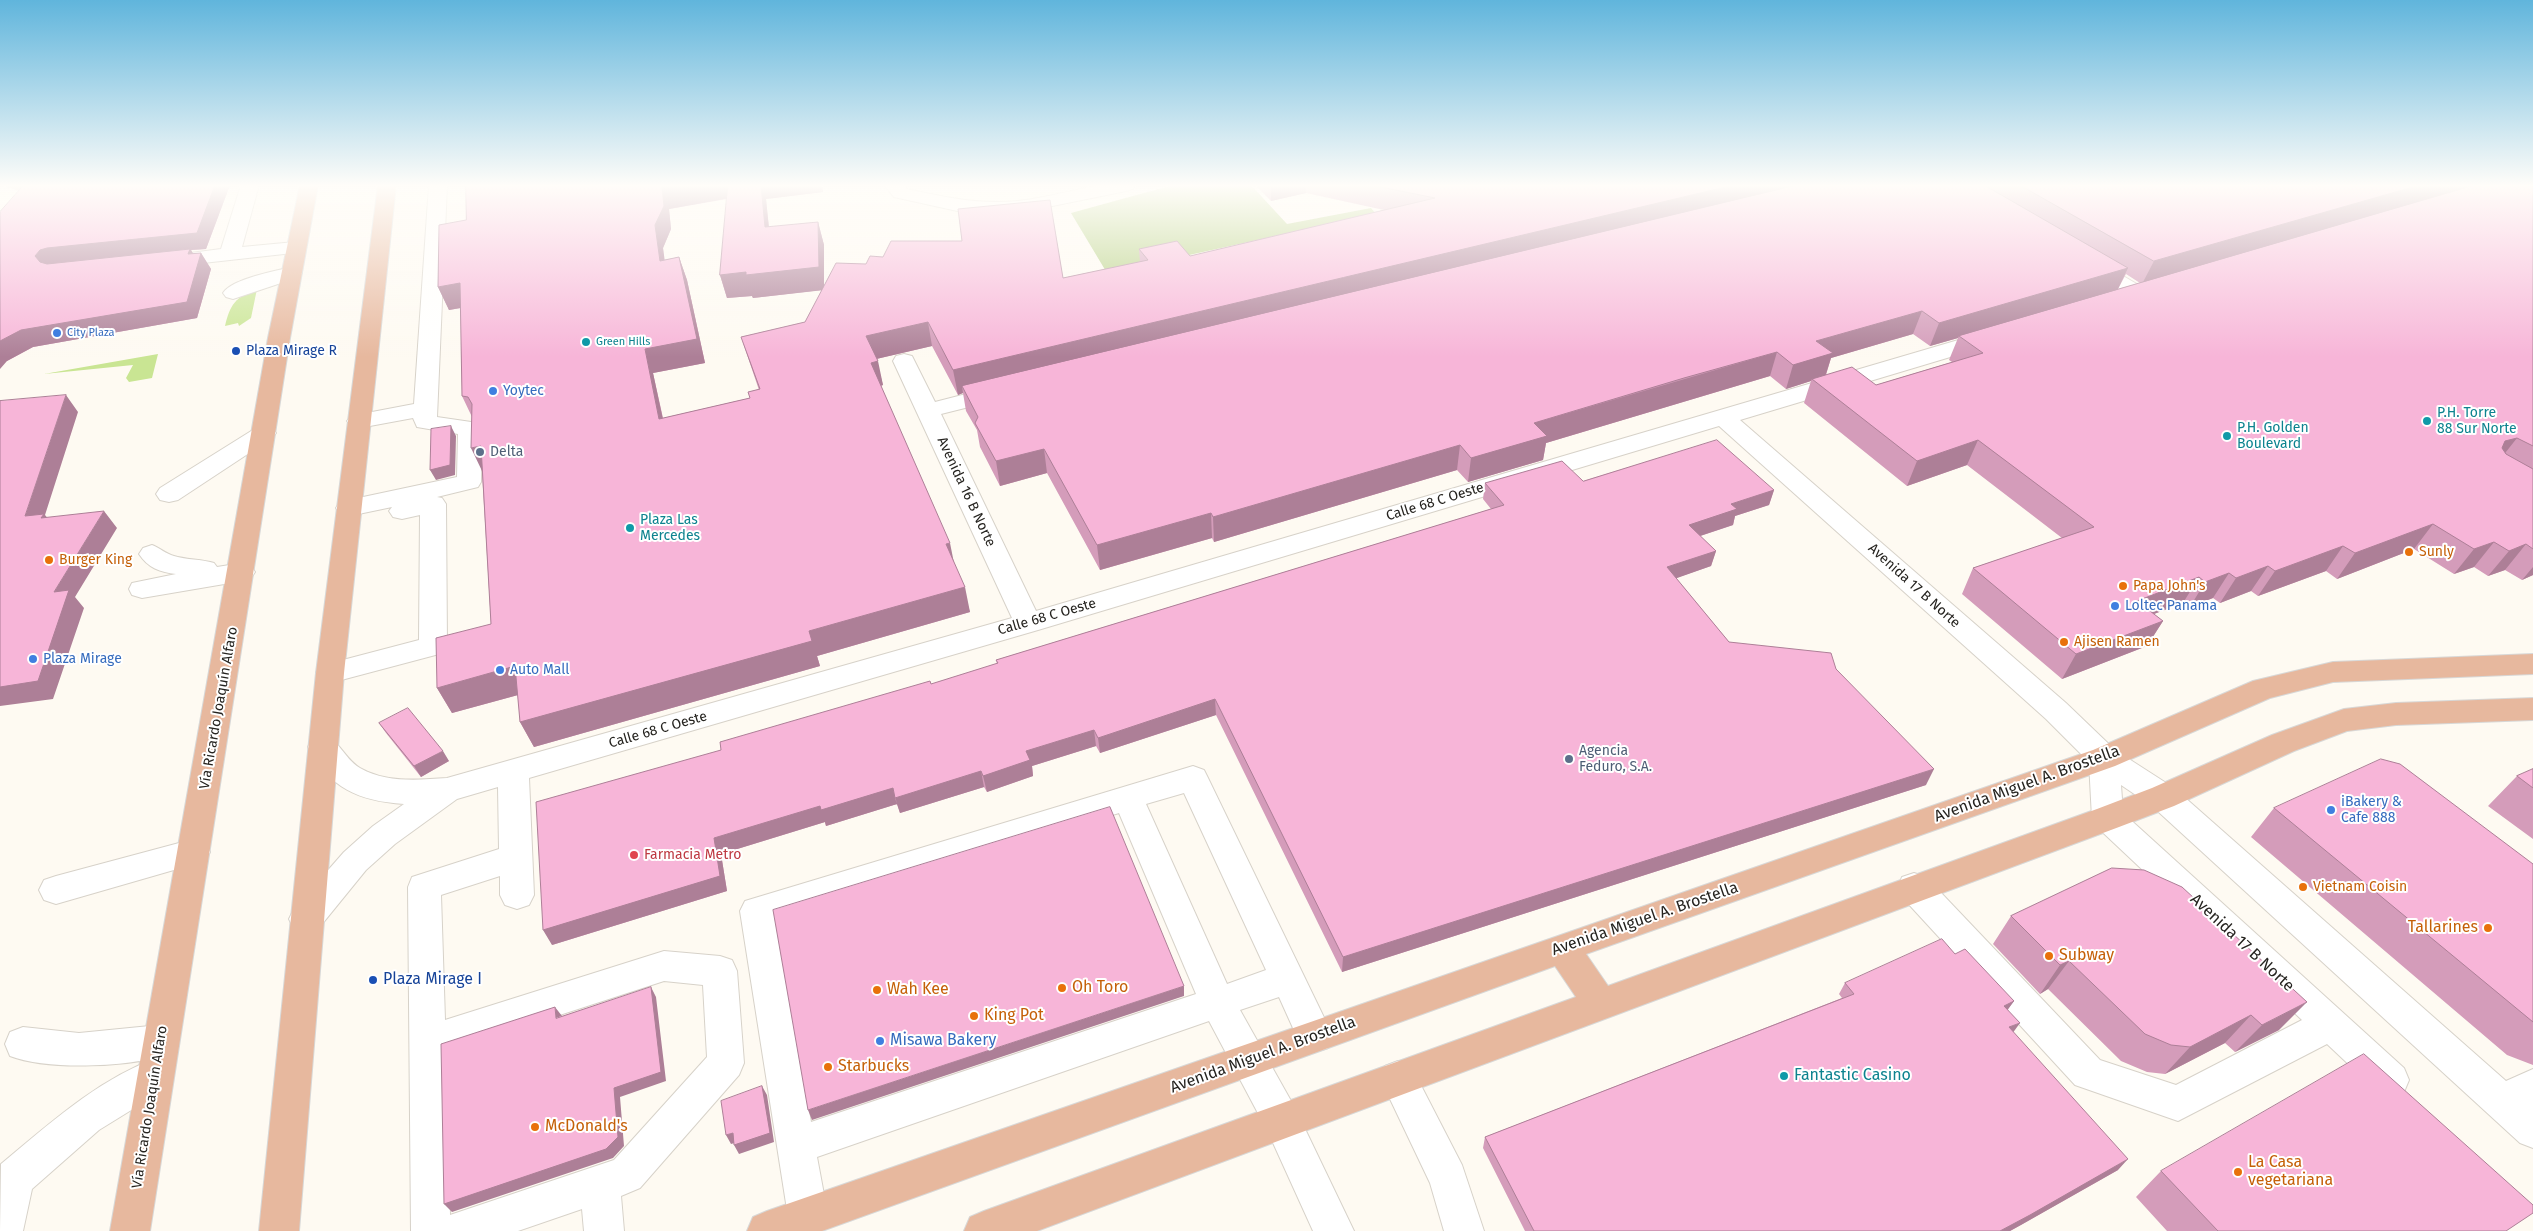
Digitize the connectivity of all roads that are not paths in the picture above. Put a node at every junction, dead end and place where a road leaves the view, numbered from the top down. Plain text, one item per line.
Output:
1 (241, 242) edge
2 (298, 242) edge
3 (380, 242) edge
4 (434, 242) edge
5 (239, 254) junction
6 (2073, 254) edge
7 (294, 260) junction
8 (144, 263) edge
9 (2111, 302) edge
10 (2007, 333) edge
11 (904, 361) dead end
12 (1024, 387) edge
13 (426, 409) junction
14 (928, 411) junction
15 (1723, 417) junction
16 (359, 421) junction
17 (264, 433) junction
18 (169, 494) dead end
19 (348, 516) junction
20 (152, 554) dead end
21 (242, 572) junction
22 (142, 589) dead end
23 (1028, 623) junction
24 (2533, 664) edge
25 (330, 673) junction
26 (2533, 709) edge
27 (323, 747) junction
28 (2104, 758) junction
29 (513, 772) junction
30 (447, 790) junction
31 (2163, 797) junction
32 (1128, 798) junction
33 (2108, 818) junction
34 (194, 852) junction
35 (516, 857) junction
36 (1914, 887) junction
37 (56, 890) dead end
38 (517, 895) dead end
39 (306, 919) junction
40 (1562, 948) junction
41 (1286, 979) junction
42 (1600, 1003) junction
43 (1218, 1004) junction
44 (2330, 1024) junction
45 (1315, 1036) junction
46 (428, 1042) junction
47 (23, 1044) dead end
48 (157, 1058) junction
49 (1247, 1061) junction
50 (1398, 1078) junction
51 (2518, 1094) edge
52 (2417, 1103) edge
53 (1282, 1121) junction
54 (2533, 1130) edge
55 (796, 1146) junction
56 (600, 1184) junction
57 (808, 1216) junction
58 (3, 1231) edge
59 (130, 1231) edge
60 (279, 1231) edge
61 (431, 1231) edge
62 (460, 1231) edge
63 (604, 1231) edge
64 (767, 1231) edge
65 (984, 1231) edge
66 (1334, 1231) edge
67 (1464, 1231) edge

1 - 5 street
2 - 7 main road, Vía Ricardo Joaquín Alfaro
3 - 16 main road
4 - 13 street
5 - 7 street
5 - 7 street
5 - 8 street
6 - 9 street
7 - 17 main road, Vía Ricardo Joaquín Alfaro
10 - 15 street, Calle 68 C Oeste
11 - 14 street, Avenida 16 B Norte
12 - 14 street
13 - 16 street
13 - 19 street
14 - 23 street, Avenida 16 B Norte
15 - 23 street, Calle 68 C Oeste
15 - 28 street, Avenida 17 B Norte
16 - 19 main road
17 - 18 street
17 - 21 main road, Vía Ricardo Joaquín Alfaro
19 - 25 main road
19 - 25 street
20 - 21 street
21 - 22 street
21 - 34 main road, Vía Ricardo Joaquín Alfaro
23 - 29 street, Calle 68 C Oeste
24 - 28 main road, Avenida Miguel A. Brostella
25 - 27 main road
26 - 31 main road
27 - 30 street, Calle 68 C Oeste
27 - 39 main road
28 - 31 street, Avenida 17 B Norte
28 - 33 street
28 - 40 main road, Avenida Miguel A. Brostella
29 - 30 street, Calle 68 C Oeste
29 - 35 street
30 - 39 street, Calle 68 C Oeste
31 - 33 main road
31 - 51 street, Avenida 17 B Norte
32 - 41 street
32 - 43 street
32 - 55 street
33 - 36 main road
33 - 44 street, Avenida 17 B Norte
34 - 37 street
34 - 48 main road, Vía Ricardo Joaquín Alfaro
35 - 38 street
35 - 46 street
36 - 42 main road
36 - 44 street
39 - 60 main road
40 - 42 main road
40 - 45 main road, Avenida Miguel A. Brostella
41 - 43 street
41 - 45 street
42 - 50 main road
43 - 49 street
43 - 55 street
44 - 52 street, Avenida 17 B Norte
45 - 49 main road, Avenida Miguel A. Brostella
46 - 56 street
46 - 61 street
47 - 48 street
48 - 58 street
48 - 59 main road, Vía Ricardo Joaquín Alfaro
49 - 53 street
49 - 57 main road, Avenida Miguel A. Brostella
50 - 53 main road
50 - 67 street
51 - 54 street, Avenida 17 B Norte
53 - 65 main road
53 - 66 street
55 - 57 street
56 - 62 street
56 - 63 street
57 - 64 main road, Avenida Miguel A. Brostella

